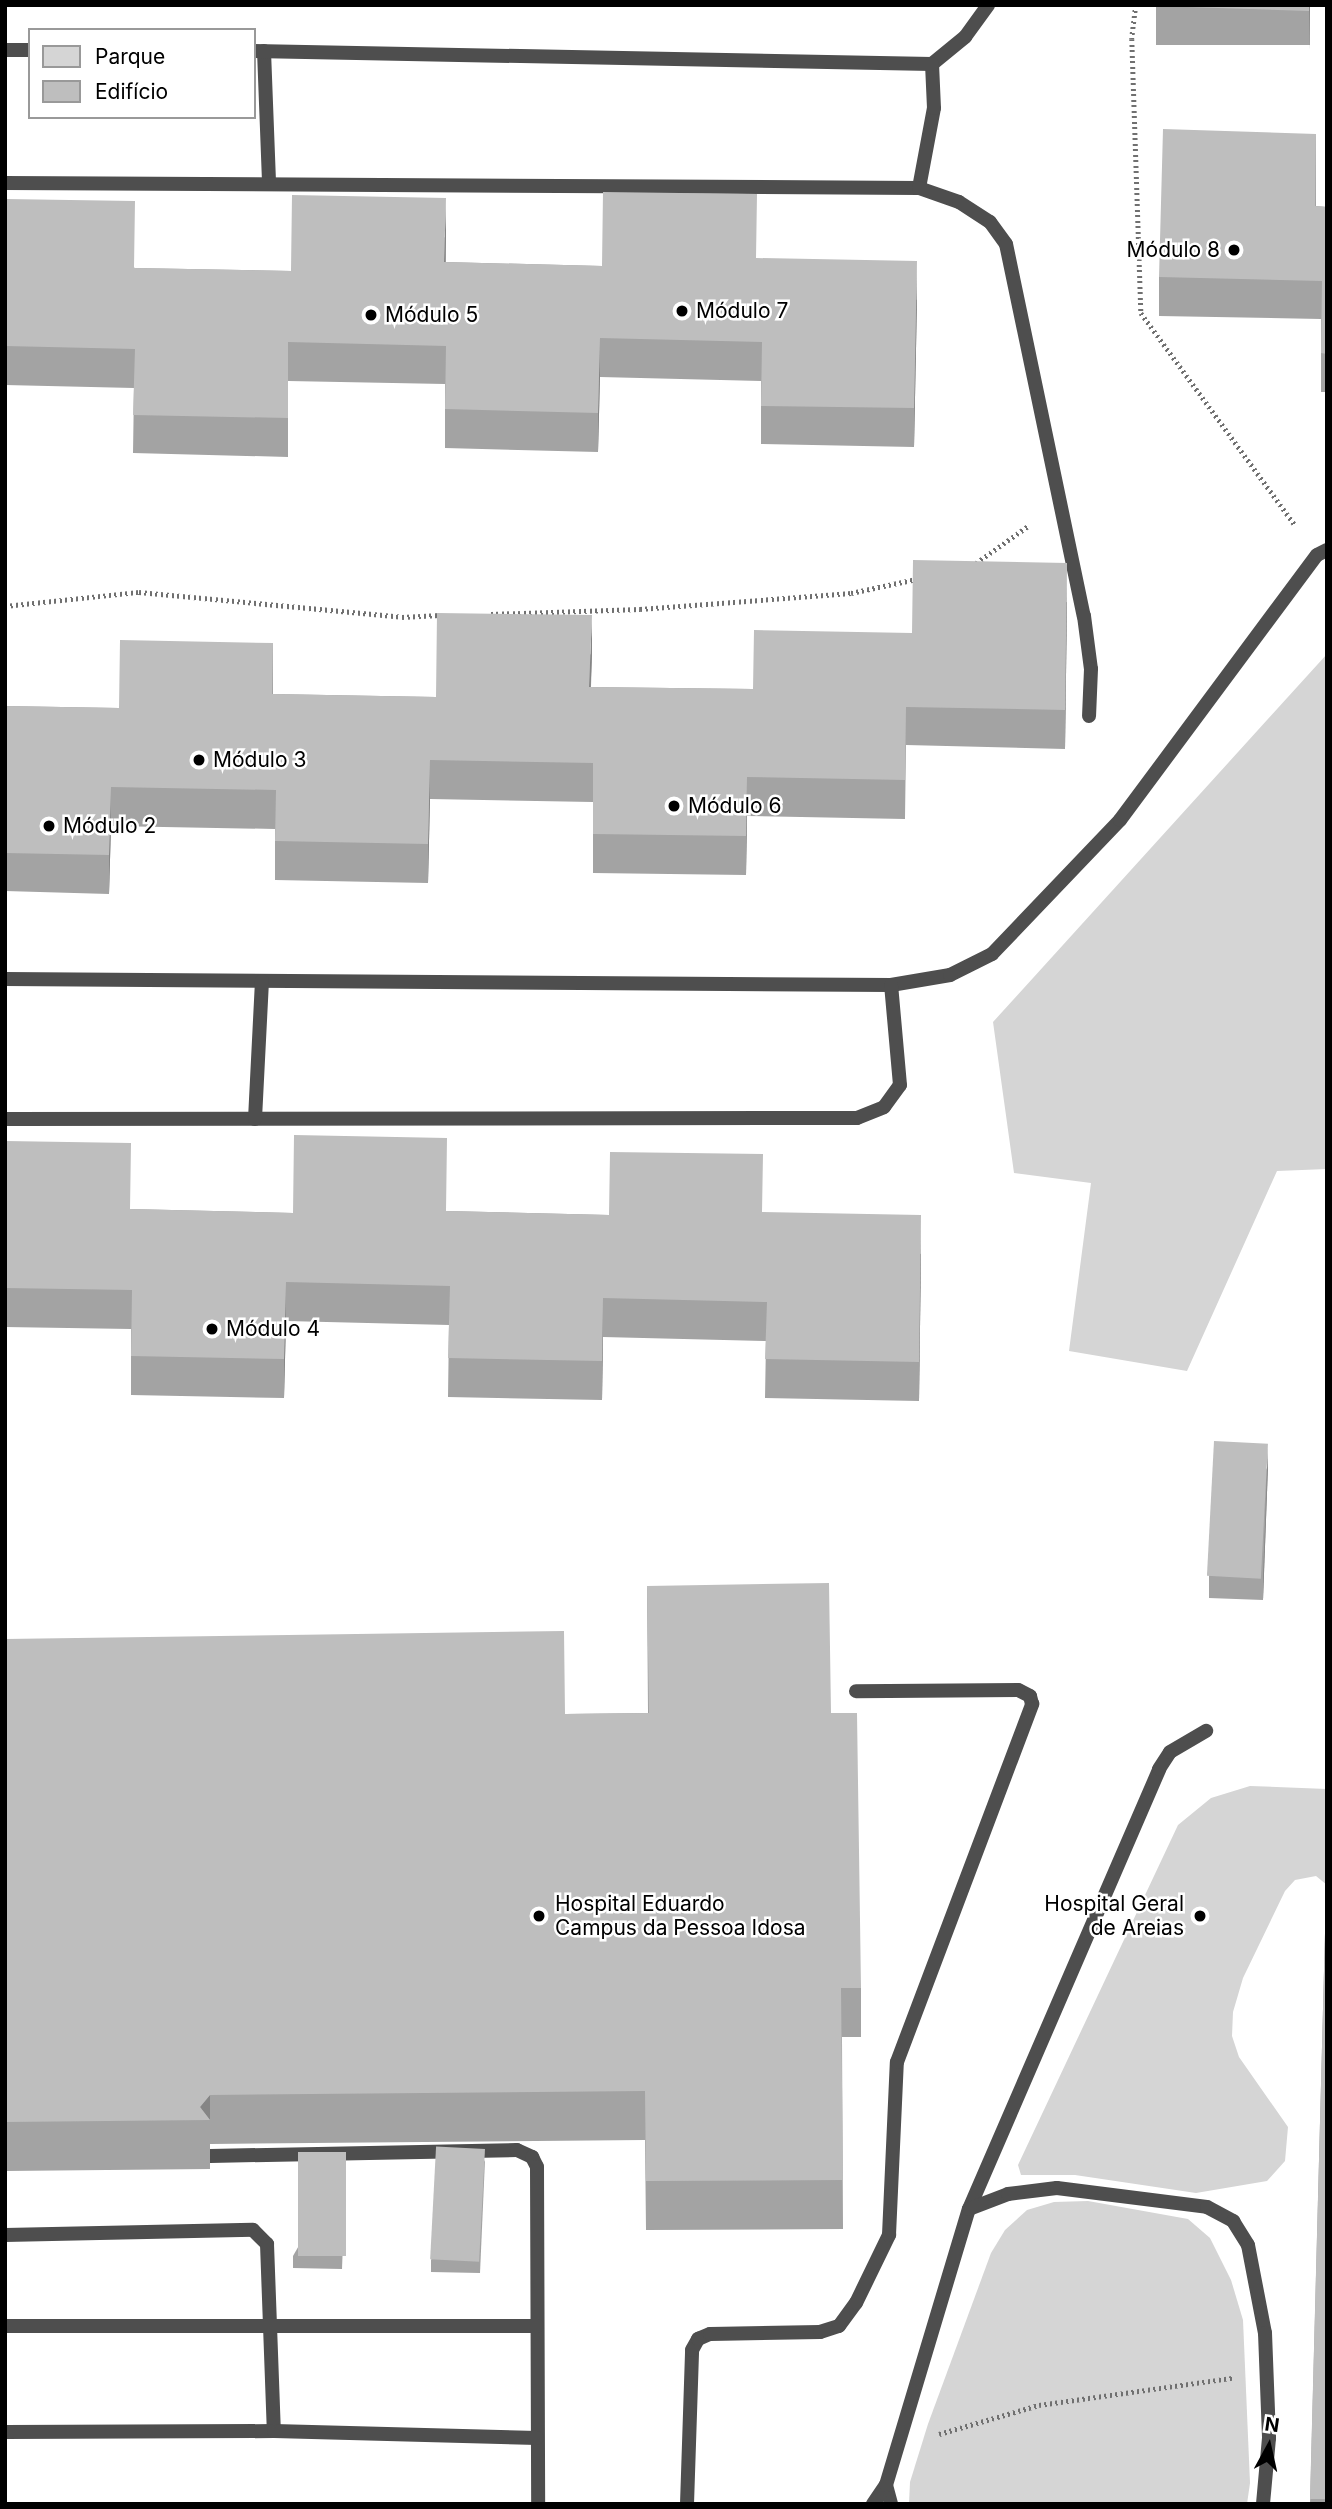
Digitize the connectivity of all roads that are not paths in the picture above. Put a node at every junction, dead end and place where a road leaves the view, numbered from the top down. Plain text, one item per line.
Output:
1 (988, 5) edge
2 (5, 50) edge
3 (28, 50) edge
4 (259, 51) edge
5 (932, 64) junction
6 (5, 183) edge
7 (269, 184) junction
8 (919, 187) junction
9 (1322, 552) edge
10 (1089, 716) dead end
11 (5, 979) edge
12 (262, 981) junction
13 (891, 985) junction
14 (5, 1119) edge
15 (254, 1119) junction
16 (856, 1690) dead end
17 (1206, 1731) dead end
18 (210, 2156) dead end
19 (969, 2209) junction
20 (5, 2235) edge
21 (5, 2326) edge
22 (270, 2326) junction
23 (537, 2326) junction
24 (274, 2431) junction
25 (5, 2432) edge
26 (537, 2438) junction
27 (886, 2485) junction
28 (538, 2504) edge
29 (687, 2504) edge
30 (873, 2504) edge
31 (891, 2504) edge
32 (1262, 2504) edge

1 - 5 lane
2 - 3 lane
4 - 5 lane
4 - 7 lane
5 - 8 lane
6 - 7 lane
7 - 8 lane
8 - 10 lane
9 - 13 lane
11 - 12 lane
12 - 13 lane
12 - 15 lane
13 - 15 lane
14 - 15 lane
16 - 29 lane
17 - 19 lane
18 - 23 lane
19 - 27 lane
19 - 32 lane
20 - 22 lane
21 - 22 lane
22 - 23 lane
22 - 24 lane
23 - 26 lane
24 - 25 lane
24 - 26 lane
26 - 28 lane
27 - 30 lane
27 - 31 lane

